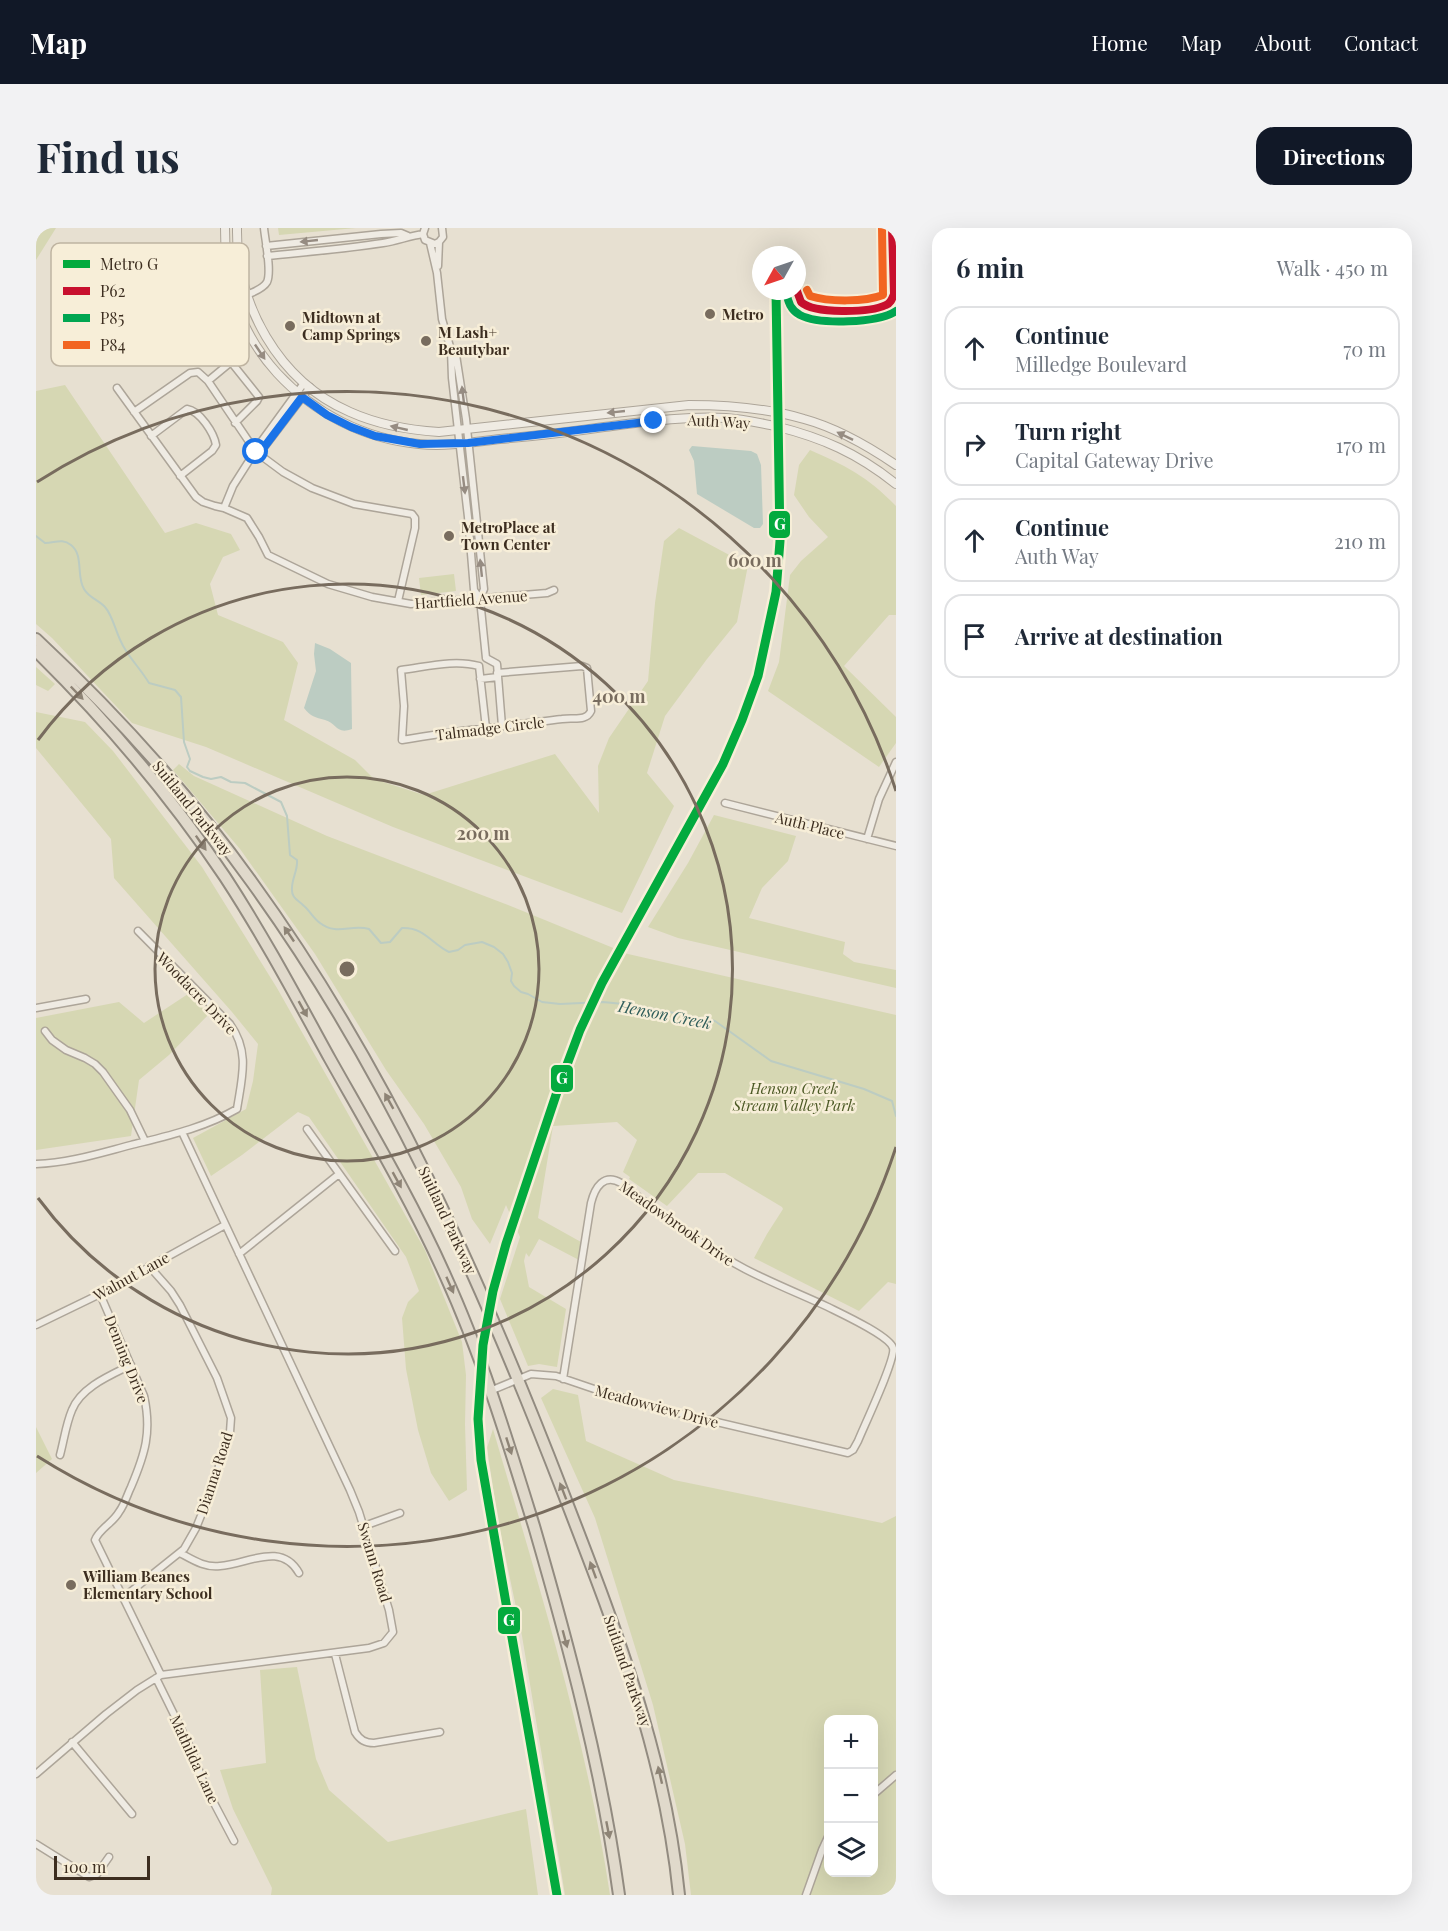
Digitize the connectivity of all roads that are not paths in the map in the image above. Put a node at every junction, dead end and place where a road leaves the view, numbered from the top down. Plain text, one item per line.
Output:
1 (225, 228) edge
2 (237, 228) edge
3 (264, 228) edge
4 (442, 228) edge
5 (424, 231) edge
6 (408, 236) junction
7 (439, 242) junction
8 (226, 243) edge
9 (237, 243) edge
10 (430, 243) junction
11 (266, 246) junction
12 (267, 256) junction
13 (437, 273) junction
14 (249, 294) edge
15 (249, 300) edge
16 (249, 333) edge
17 (451, 350) junction
18 (226, 366) edge
19 (234, 366) edge
20 (207, 381) junction
21 (307, 385) junction
22 (117, 388) dead end
23 (299, 395) junction
24 (134, 412) junction
25 (235, 423) junction
26 (467, 429) junction
27 (457, 430) junction
28 (151, 436) junction
29 (457, 443) junction
30 (468, 443) junction
31 (256, 452) junction
32 (896, 465) edge
33 (180, 476) junction
34 (896, 484) edge
35 (224, 508) junction
36 (478, 537) junction
37 (469, 539) junction
38 (555, 590) dead end
39 (480, 599) junction
40 (399, 602) junction
41 (36, 639) edge
42 (36, 651) edge
43 (486, 658) junction
44 (479, 666) junction
45 (498, 675) junction
46 (480, 679) junction
47 (502, 726) junction
48 (486, 728) junction
49 (896, 762) edge
50 (725, 803) dead end
51 (867, 839) junction
52 (896, 846) edge
53 (138, 931) dead end
54 (86, 999) dead end
55 (36, 1008) edge
56 (45, 1031) dead end
57 (307, 1130) dead end
58 (182, 1132) junction
59 (146, 1141) junction
60 (36, 1164) edge
61 (339, 1174) junction
62 (225, 1225) junction
63 (395, 1251) dead end
64 (239, 1254) junction
65 (149, 1266) junction
66 (100, 1294) junction
67 (847, 1316) joint
68 (36, 1324) edge
69 (131, 1365) junction
70 (562, 1379) junction
71 (518, 1380) junction
72 (490, 1391) junction
73 (60, 1455) dead end
74 (400, 1514) dead end
75 (364, 1526) junction
76 (100, 1551) joint
77 (180, 1552) junction
78 (299, 1573) dead end
79 (124, 1597) junction
80 (335, 1653) junction
81 (159, 1677) junction
82 (440, 1732) dead end
83 (72, 1742) junction
84 (36, 1774) edge
85 (896, 1775) edge
86 (878, 1790) edge
87 (132, 1814) dead end
88 (234, 1841) dead end
89 (36, 1844) edge
90 (824, 1846) edge
91 (109, 1857) dead end
92 (619, 1895) edge
93 (679, 1895) edge
94 (806, 1895) edge

1 -> 8 street, Auth Way
2 - 9 street, Auth Way
3 - 11 street
4 - 7 street
5 - 6 street
5 - 10 street
6 -> 11 street
6 - 12 street
7 - 10 street
7 - 13 street
10 - 13 street
11 - 12 street
12 - 14 street
13 - 17 street
15 - 21 street, Auth Way
16 -> 23 street, Auth Way
26 -> 17 street
17 - 27 street
18 - 20 street
19 - 25 street
20 - 24 street
20 - 25 street
21 - 23 street
27 -> 21 street, Auth Way
22 - 24 street, Hartfield Avenue
23 - 29 street, Auth Way
23 - 31 street
24 - 28 street, Hartfield Avenue
25 - 31 street
26 - 27 street, Auth Way
26 - 30 street
32 -> 26 street, Auth Way
27 - 29 street
28 - 33 street, Hartfield Avenue
28 - 33 street
29 - 30 street, Auth Way
29 -> 37 street
30 - 34 street, Auth Way
30 - 36 street
31 - 35 street
31 - 40 street
33 - 35 street, Hartfield Avenue
35 - 40 street, Hartfield Avenue
36 - 37 street
39 -> 36 street
37 - 39 street
38 - 39 street, Hartfield Avenue
39 - 40 street, Hartfield Avenue
39 - 43 street
71 -> 41 highway, Suitland Parkway
42 -> 72 highway, Suitland Parkway
43 - 44 street
43 - 45 street
44 - 46 street
44 - 48 street, Talmadge Circle
45 - 46 street
45 - 47 street
45 - 47 street, Talmadge Circle
46 - 48 street
47 - 48 street, Talmadge Circle
49 - 51 street
50 - 51 street, Auth Place
51 - 52 street, Auth Place
53 - 58 street, Woodacre Drive
54 - 55 street
56 - 59 street
57 - 61 street
58 - 59 street
58 - 62 street, Swann Road
59 - 60 street
61 - 63 street
61 - 64 street
62 - 64 street, Swann Road
62 - 65 street, Walnut Lane
64 - 75 street, Swann Road
65 - 66 street, Walnut Lane
65 - 77 street, Dianna Road
66 - 68 street, Walnut Lane
66 - 69 street, Deming Drive
67 - 70 street, Meadowview Drive
67 - 70 street, Meadowbrook Drive
69 - 73 street
69 - 76 street, Deming Drive
70 - 71 street, Meadowview Drive
71 - 72 street, Meadowview Drive
93 -> 71 highway, Suitland Parkway
72 -> 92 highway, Suitland Parkway
74 - 75 street
75 - 80 street, Swann Road
76 - 79 street, Mathilda Lane
77 - 78 street
77 - 79 street, Dianna Road
79 - 81 street, Mathilda Lane
80 - 81 street, Swann Road
80 - 82 street
81 - 83 street, Swann Road
81 - 88 street, Mathilda Lane
83 - 84 street, Swann Road
83 - 87 street
85 - 86 street
89 - 91 street
90 - 94 street

